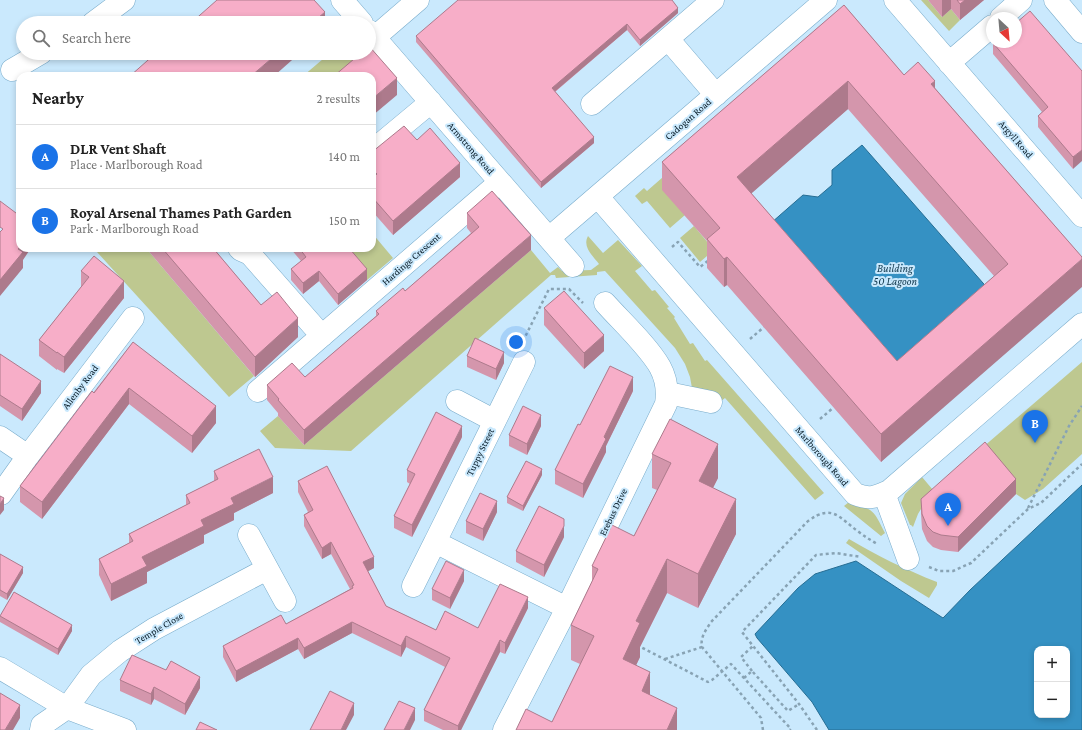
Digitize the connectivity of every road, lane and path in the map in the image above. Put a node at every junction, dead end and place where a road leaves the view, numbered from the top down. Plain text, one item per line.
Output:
1 (124, 0) edge
2 (342, 0) edge
3 (418, 0) edge
4 (713, 0) edge
5 (826, 0) edge
6 (895, 0) edge
7 (1022, 0) edge
8 (1055, 0) edge
9 (1008, 12) edge
10 (102, 16) edge
11 (356, 16) edge
12 (376, 26) edge
13 (986, 31) edge
14 (1082, 32) edge
15 (376, 38) edge
16 (668, 39) junction
17 (29, 60) edge
18 (949, 63) junction
19 (12, 70) dead end
20 (716, 95) junction
21 (431, 102) junction
22 (592, 104) dead end
23 (376, 148) edge
24 (500, 182) junction
25 (598, 197) junction
26 (1082, 216) edge
27 (549, 238) junction
28 (250, 252) edge
29 (712, 258) edge
30 (655, 262) junction
31 (573, 266) dead end
32 (604, 303) dead end
33 (583, 304) dead end
34 (132, 318) dead end
35 (1082, 324) edge
36 (322, 336) junction
37 (524, 362) joint
38 (258, 391) dead end
39 (668, 393) junction
40 (458, 402) dead end
41 (711, 402) dead end
42 (1082, 406) edge
43 (495, 421) junction
44 (0, 437) edge
45 (28, 456) junction
46 (1082, 464) edge
47 (884, 493) junction
48 (1, 494) dead end
49 (1028, 509) junction
50 (249, 535) dead end
51 (435, 542) junction
52 (878, 544) dead end
53 (861, 557) dead end
54 (908, 560) joint
55 (267, 569) junction
56 (413, 586) dead end
57 (285, 601) dead end
58 (566, 608) junction
59 (637, 645) edge
60 (753, 646) junction
61 (702, 647) junction
62 (665, 659) junction
63 (0, 668) edge
64 (722, 671) junction
65 (752, 671) junction
66 (744, 678) junction
67 (799, 704) junction
68 (67, 708) junction
69 (41, 730) edge
70 (125, 730) edge
71 (504, 730) edge
72 (763, 730) edge
73 (790, 730) edge
74 (817, 730) edge

1 - 10 street
2 - 11 street, Armstrong Road
3 - 12 street
4 - 16 street
5 - 20 street, Cadogan Road
6 - 18 street, Argyll Road
7 - 9 street
8 - 14 street
13 - 18 street
15 - 21 street, Armstrong Road
16 - 20 street
16 - 22 street
17 - 19 street
18 - 26 street, Argyll Road
20 - 25 street, Cadogan Road
21 - 23 street
21 - 24 street, Armstrong Road
24 - 27 street, Armstrong Road
24 - 36 street, Hardinge Crescent
25 - 27 street, Cadogan Road
25 - 30 street, Marlborough Road
27 - 31 street, Armstrong Road
28 - 36 street
29 - 30 path
30 - 47 street, Marlborough Road
32 - 39 street
33 - 37 path
34 - 45 street, Allenby Road
35 - 47 street, Marlborough Road
36 - 38 street, Hardinge Crescent
37 - 43 street, Tuppy Street
39 - 41 street
39 - 58 street, Erebus Drive
40 - 43 street
42 - 49 path
43 - 51 street, Tuppy Street
44 - 45 street
45 - 48 street, Allenby Road
46 - 49 path
47 - 54 street
49 - 54 path
50 - 55 street
51 - 56 street, Tuppy Street
51 - 58 street
52 - 61 path
53 - 60 path
55 - 57 street
55 - 68 street, Temple Close
58 - 71 street, Erebus Drive
59 - 62 path
60 - 65 path
60 - 67 path
61 - 62 path
61 - 64 path
62 - 64 path
63 - 68 street
64 - 66 path
64 - 72 path
65 - 66 path
65 - 67 path
66 - 73 path
67 - 74 path
68 - 69 street, Temple Close
68 - 70 street

